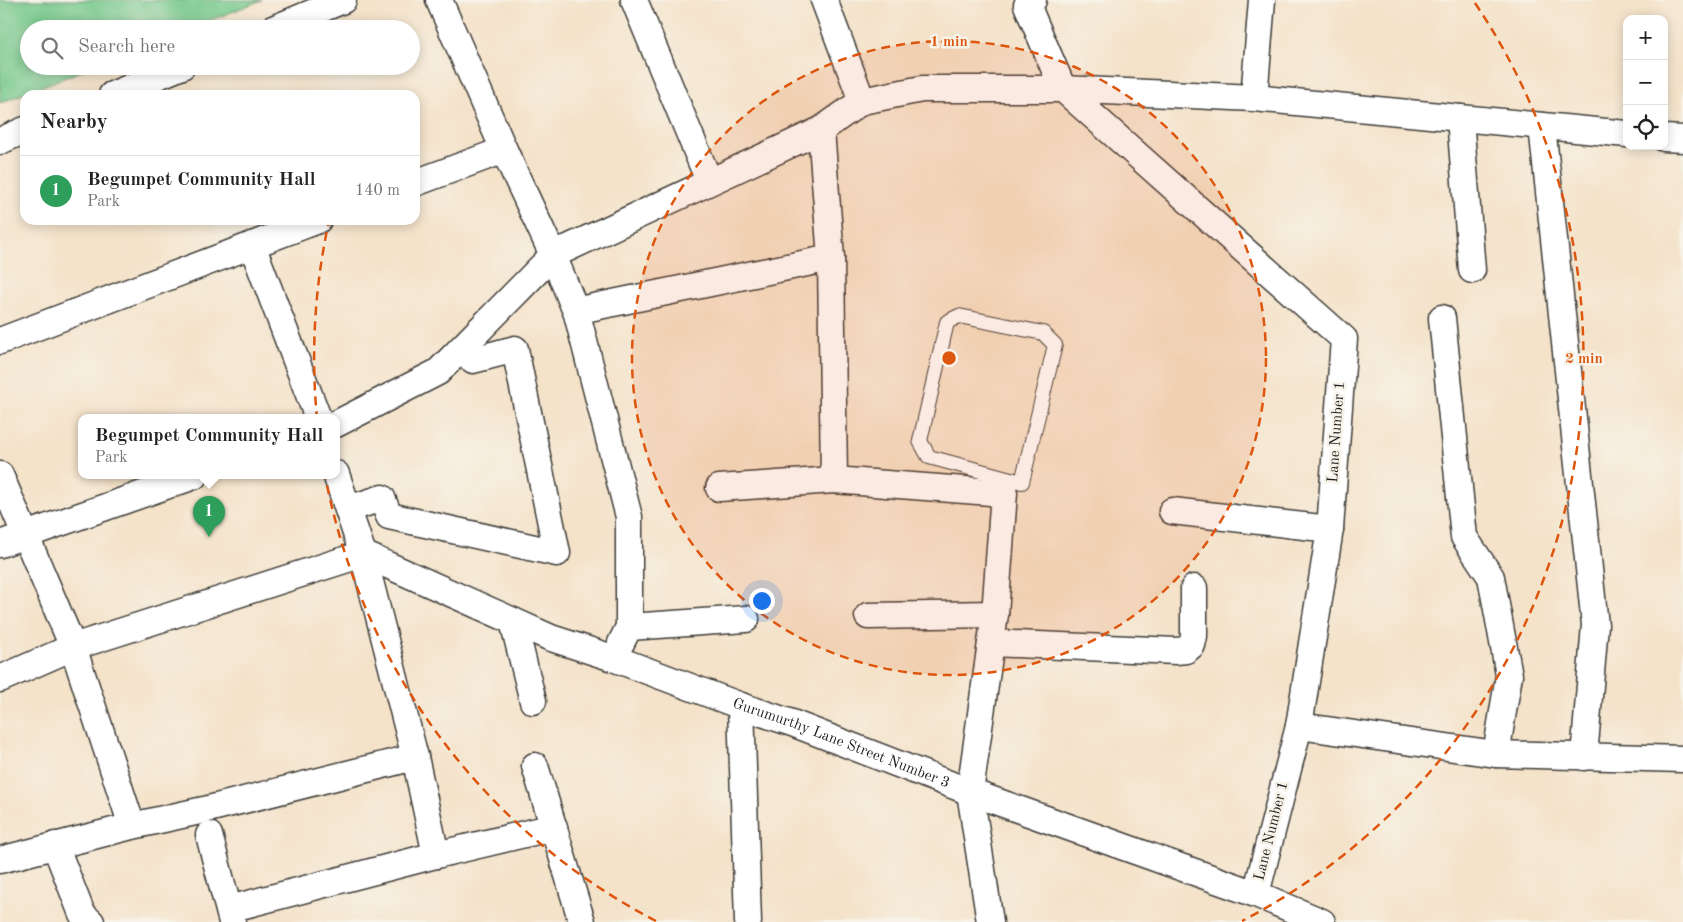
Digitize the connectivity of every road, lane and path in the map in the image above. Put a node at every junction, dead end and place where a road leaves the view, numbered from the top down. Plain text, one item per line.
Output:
1 (344, 0) edge
2 (439, 0) edge
3 (634, 0) edge
4 (824, 0) edge
5 (1262, 0) edge
6 (1029, 2) edge
7 (295, 20) edge
8 (160, 75) edge
9 (1064, 89) junction
10 (124, 90) edge
11 (1254, 98) junction
12 (862, 101) junction
13 (1460, 118) junction
14 (1542, 126) junction
15 (821, 130) junction
16 (20, 132) edge
17 (1623, 134) edge
18 (1668, 138) edge
19 (1683, 139) edge
20 (0, 141) edge
21 (504, 150) junction
22 (420, 181) edge
23 (709, 181) junction
24 (305, 225) edge
25 (252, 245) junction
26 (553, 255) junction
27 (831, 258) junction
28 (1472, 270) dead end
29 (589, 308) dead end
30 (1442, 318) dead end
31 (0, 341) edge
32 (460, 350) junction
33 (316, 414) edge
34 (340, 422) edge
35 (0, 475) edge
36 (185, 479) edge
37 (338, 479) edge
38 (834, 480) junction
39 (1008, 486) junction
40 (719, 488) dead end
41 (348, 509) junction
42 (1172, 511) dead end
43 (1330, 529) junction
44 (25, 534) junction
45 (0, 544) edge
46 (363, 554) junction
47 (1194, 588) dead end
48 (995, 614) junction
49 (868, 616) dead end
50 (746, 619) dead end
51 (513, 621) junction
52 (629, 628) junction
53 (991, 644) junction
54 (72, 647) junction
55 (613, 658) junction
56 (0, 679) edge
57 (533, 701) dead end
58 (741, 706) junction
59 (1299, 726) junction
60 (1496, 754) junction
61 (415, 757) junction
62 (1584, 757) junction
63 (1683, 759) edge
64 (534, 766) dead end
65 (970, 792) junction
66 (132, 826) junction
67 (554, 827) junction
68 (209, 835) dead end
69 (55, 846) junction
70 (436, 855) junction
71 (0, 860) edge
72 (1256, 894) junction
73 (231, 915) edge
74 (1306, 919) edge
75 (91, 922) edge
76 (582, 922) edge
77 (748, 922) edge
78 (990, 922) edge

1 - 7 street
2 - 21 street
3 - 23 street
4 - 12 street
5 - 11 street
6 - 9 street
8 - 10 street
9 - 11 street
9 - 12 street
9 - 43 street, Lane Number 1
11 - 13 street
12 - 15 street
13 - 14 street
13 - 28 street
14 - 17 street
14 - 62 street
15 - 23 street
15 - 27 street
16 - 20 street
18 - 19 street
21 - 22 street
21 - 26 street
23 - 26 street
24 - 25 street
25 - 31 street
25 - 33 street
26 - 32 street
26 - 52 street
27 - 29 street
27 - 38 street
30 - 60 street
32 - 34 street
32 - 41 street
35 - 44 street
36 - 44 street
37 - 41 street
38 - 39 street
38 - 40 street
39 - 39 lane
39 - 48 street
41 - 46 street
42 - 43 street
43 - 59 street, Lane Number 1
44 - 45 street
44 - 54 street
46 - 51 street, Gurumurthy Lane Street Number 3
46 - 54 street
46 - 61 street
47 - 53 street
48 - 49 street
48 - 53 street
50 - 52 street
51 - 55 street, Gurumurthy Lane Street Number 3
51 - 57 street
52 - 55 street
53 - 65 street
54 - 56 street
54 - 66 street
55 - 58 street, Gurumurthy Lane Street Number 3
58 - 65 street, Gurumurthy Lane Street Number 3
58 - 77 street
59 - 60 street
59 - 72 street, Lane Number 1
60 - 62 street
61 - 66 street
61 - 70 street
62 - 63 street
64 - 67 street
65 - 72 street, Gurumurthy Lane Street Number 3
65 - 78 street
66 - 69 street
67 - 70 street
67 - 76 street
68 - 73 street
69 - 71 street
69 - 75 street
70 - 73 street
72 - 74 street, Gurumurthy Lane Street Number 3

